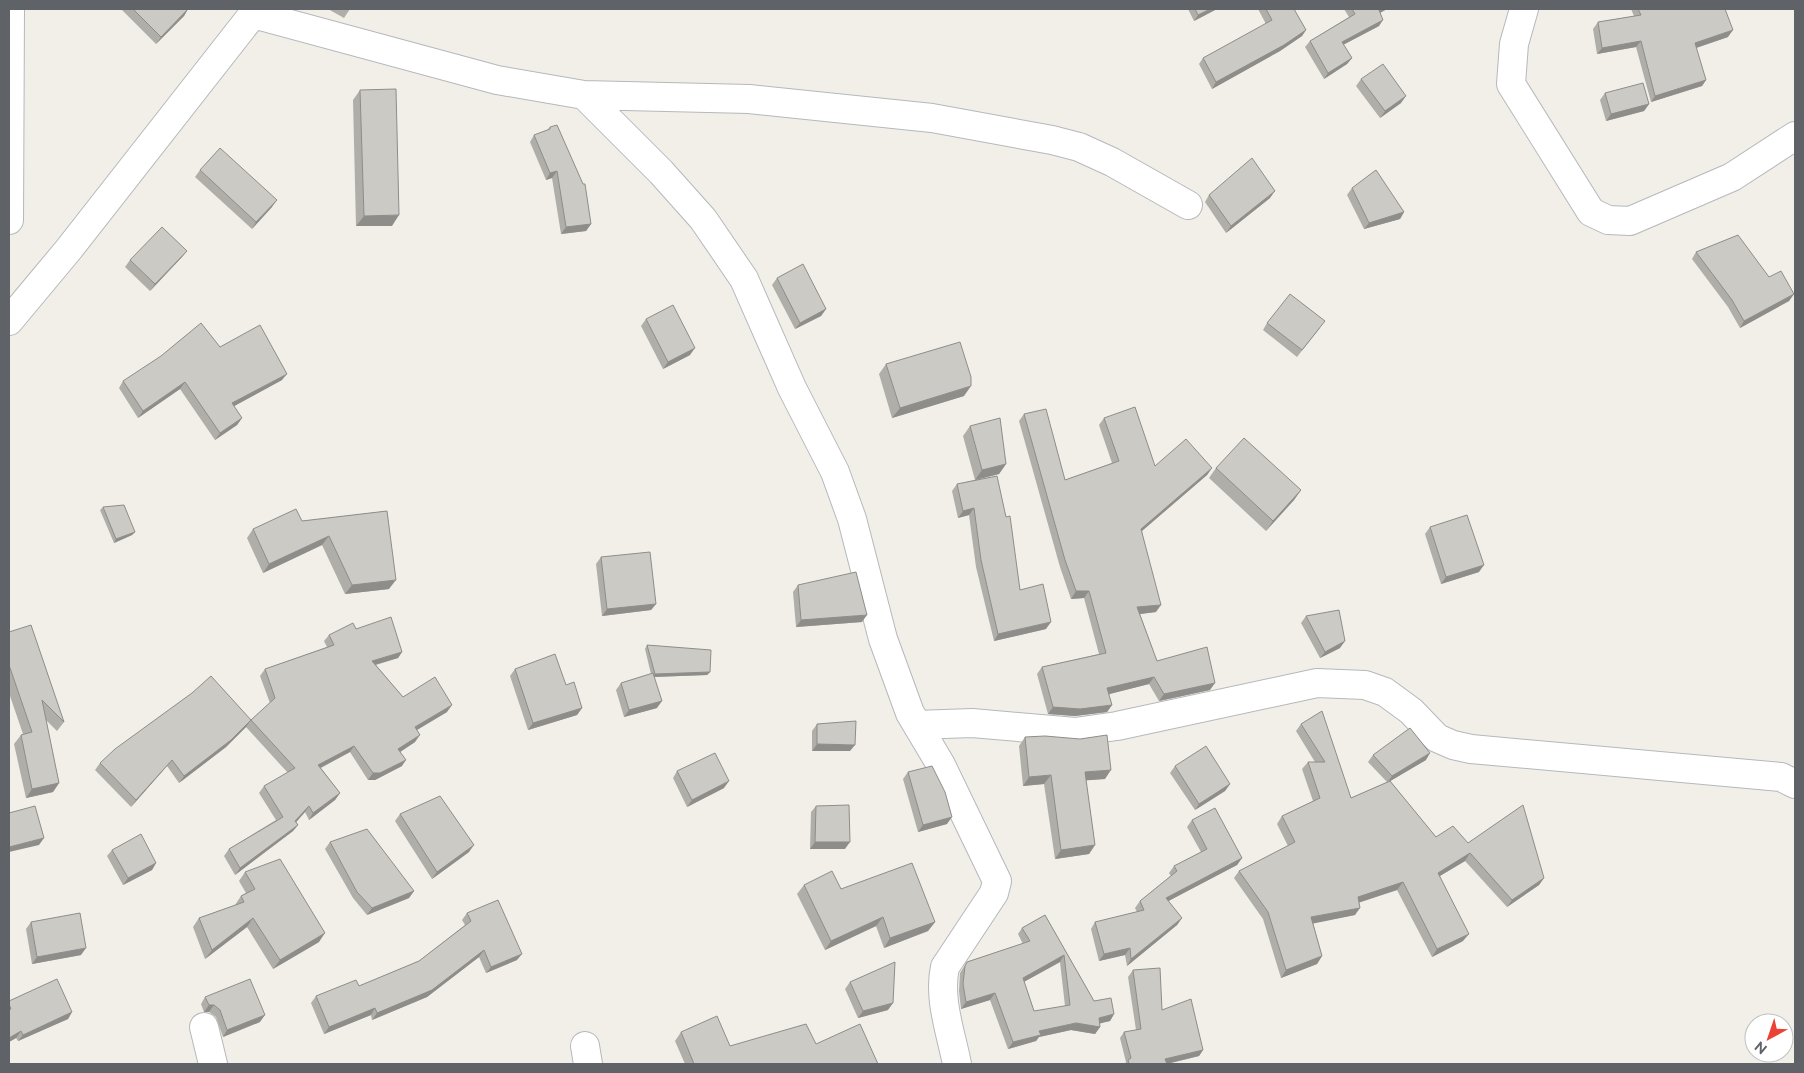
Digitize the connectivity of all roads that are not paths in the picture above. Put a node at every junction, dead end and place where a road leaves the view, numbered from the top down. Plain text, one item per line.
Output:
1 (10, 9) edge
2 (1524, 9) edge
3 (255, 11) edge
4 (584, 95) junction
5 (1795, 136) edge
6 (1188, 205) dead end
7 (9, 220) edge
8 (9, 321) edge
9 (917, 725) junction
10 (1795, 784) edge
11 (204, 1027) dead end
12 (213, 1064) edge
13 (957, 1064) edge

1 - 7 street
2 - 5 street
3 - 4 street
3 - 8 street
4 - 6 street
4 - 9 street
9 - 10 street
9 - 13 street
11 - 12 street

